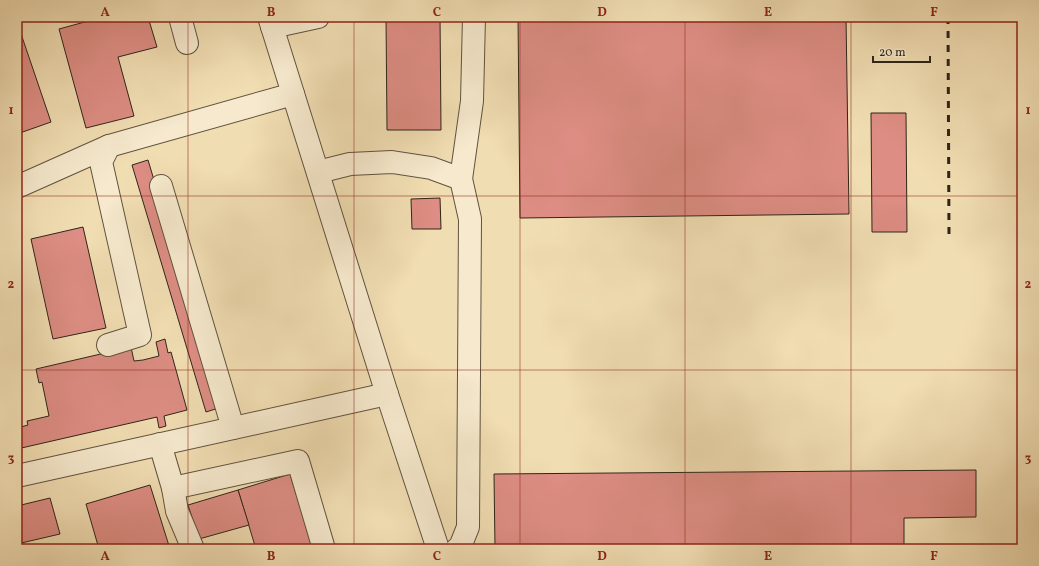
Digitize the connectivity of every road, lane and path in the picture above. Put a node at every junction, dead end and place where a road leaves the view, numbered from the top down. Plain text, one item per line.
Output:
1 (180, 17) edge
2 (318, 17) edge
3 (474, 17) edge
4 (271, 22) edge
5 (188, 43) dead end
6 (293, 94) junction
7 (109, 146) junction
8 (318, 172) junction
9 (461, 178) junction
10 (161, 186) dead end
11 (17, 187) edge
12 (108, 345) dead end
13 (387, 394) junction
14 (233, 428) junction
15 (160, 444) junction
16 (17, 476) edge
17 (173, 488) junction
18 (193, 549) edge
19 (324, 549) edge
20 (438, 549) edge
21 (457, 549) edge

1 - 5 street
2 - 4 street
3 - 9 street
4 - 6 street
6 - 7 street
6 - 8 street
7 - 11 street
7 - 12 street
8 - 9 street
8 - 13 street
9 - 21 street
10 - 14 street
13 - 14 street
13 - 20 street
14 - 15 street
15 - 16 street
15 - 17 street
17 - 18 street
17 - 19 street

